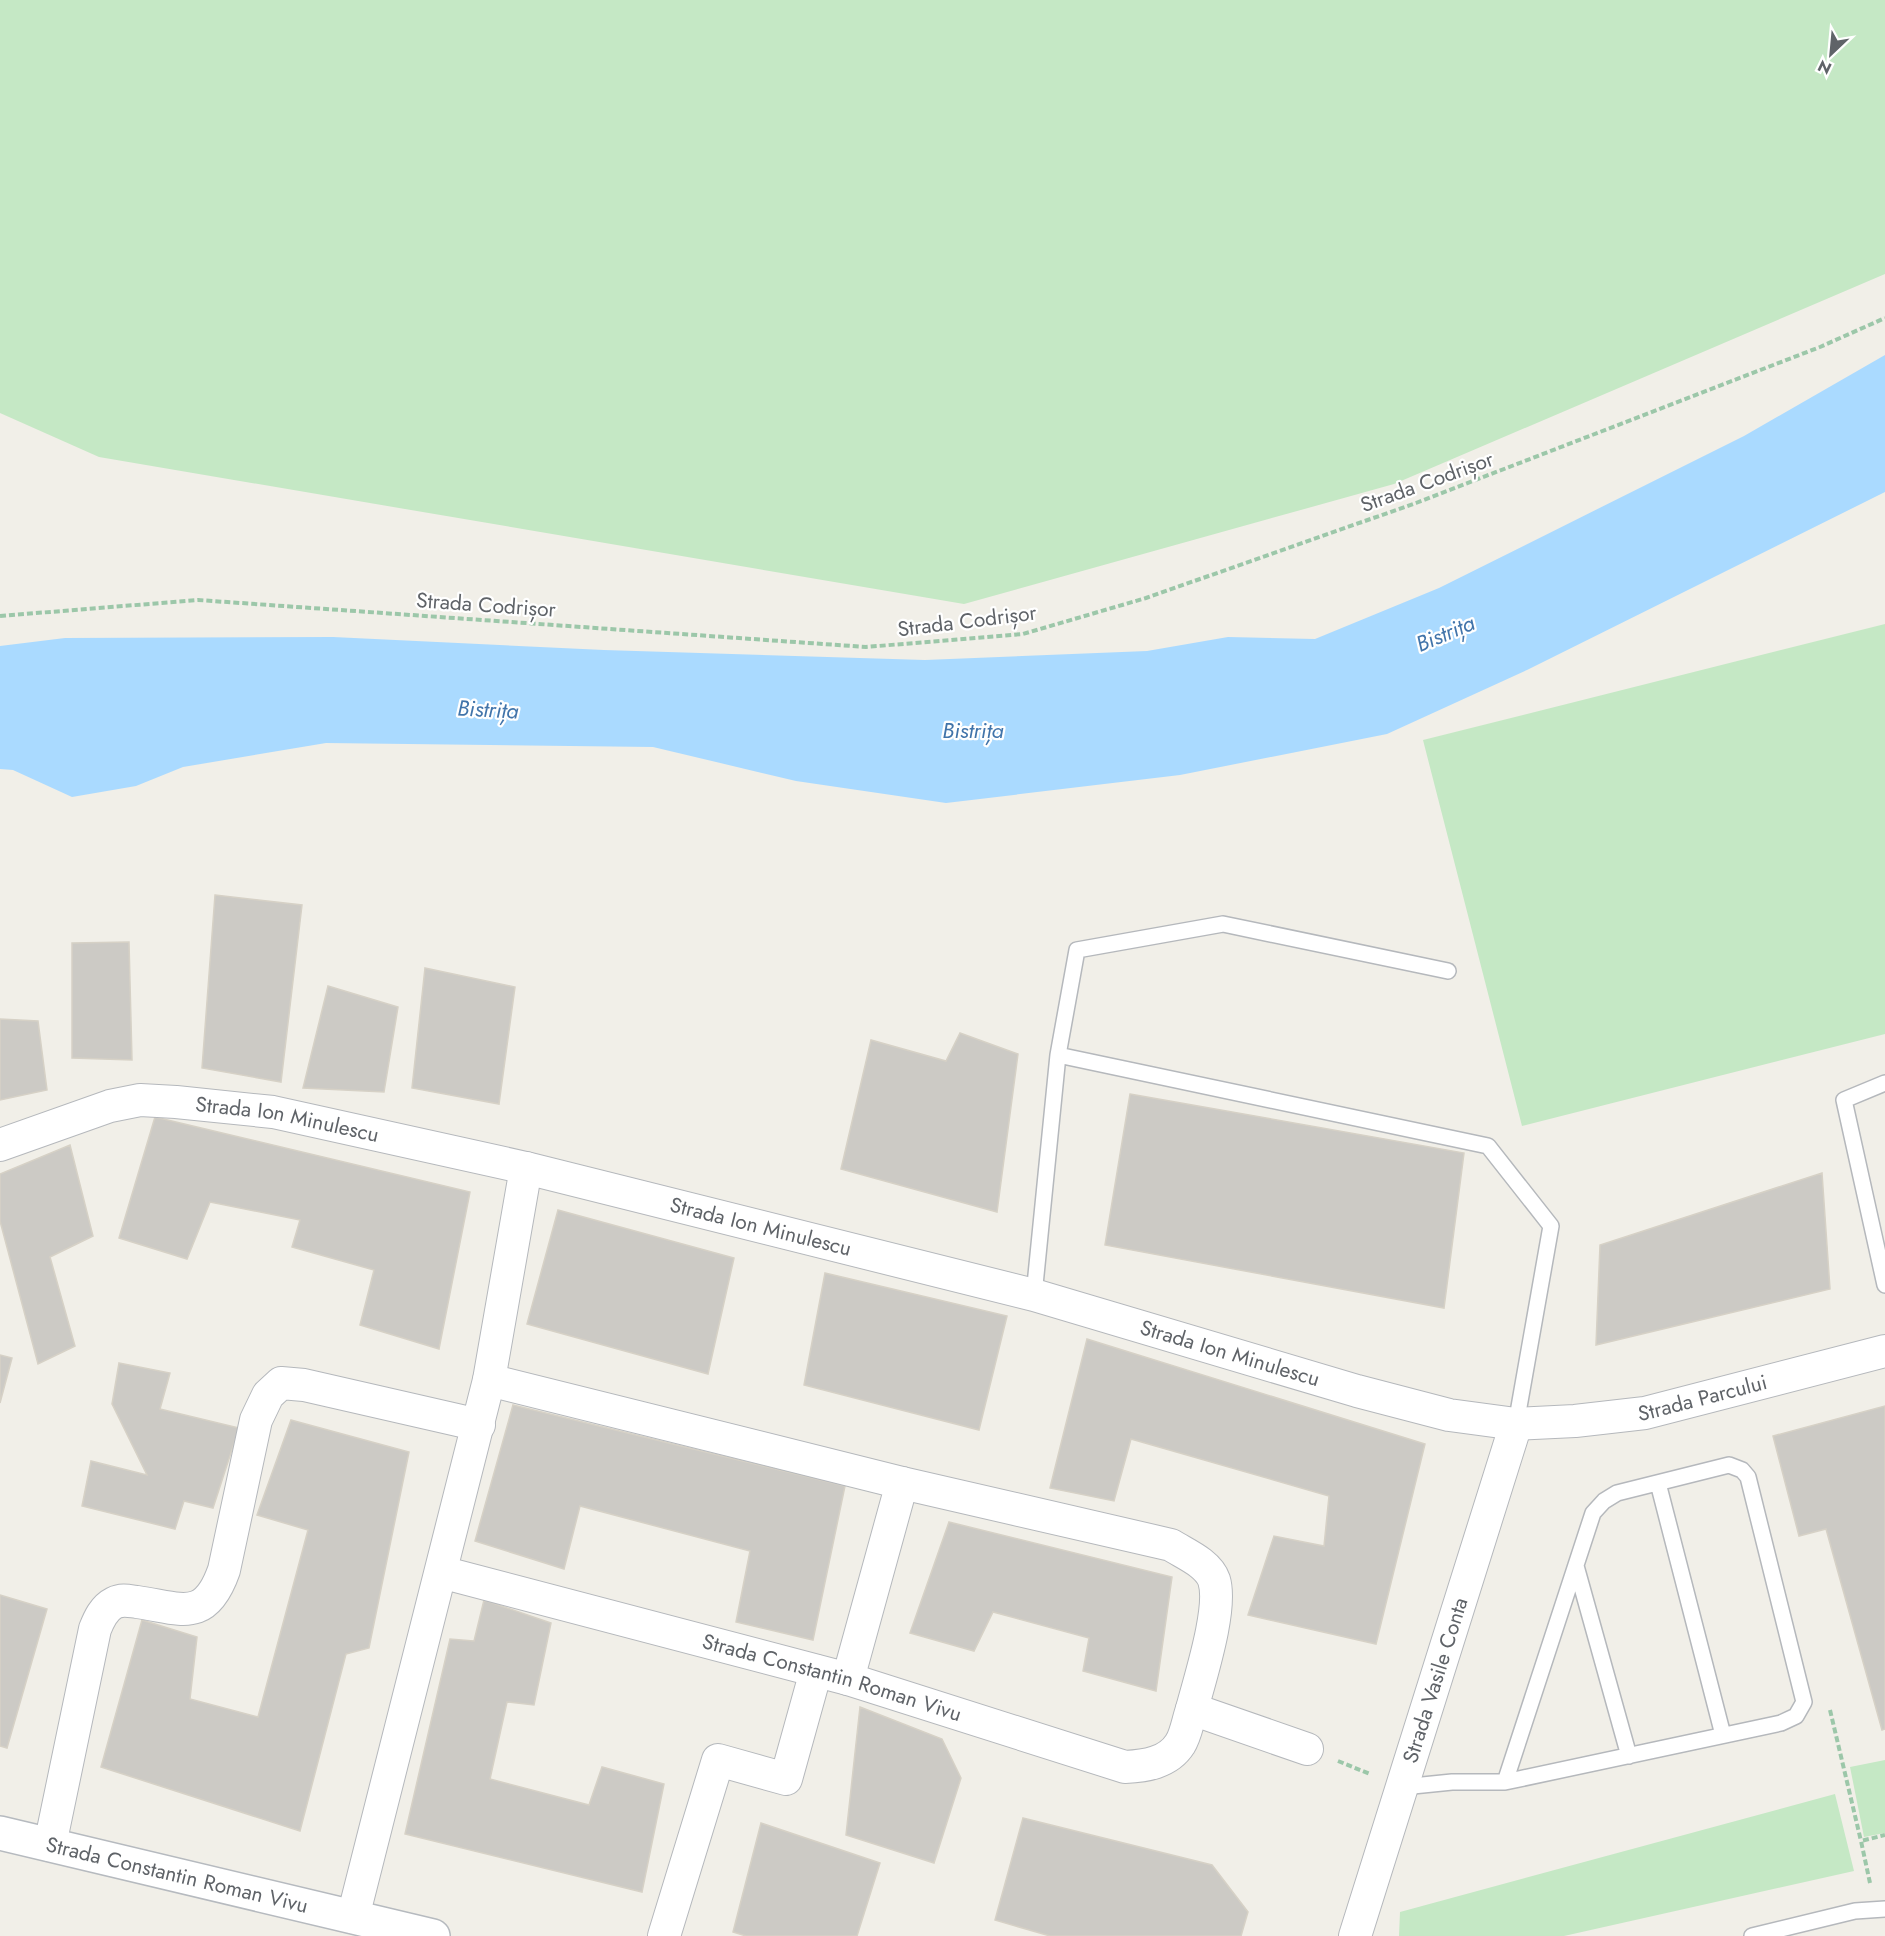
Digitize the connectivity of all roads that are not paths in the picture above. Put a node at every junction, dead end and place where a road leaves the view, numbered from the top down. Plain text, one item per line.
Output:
1 (1448, 971) dead end
2 (1058, 1055) junction
3 (1885, 1083) edge
4 (0, 1145) edge
5 (526, 1168) junction
6 (1885, 1285) edge
7 (1034, 1295) junction
8 (1885, 1351) edge
9 (489, 1380) junction
10 (1516, 1424) junction
11 (478, 1425) junction
12 (902, 1483) junction
13 (1658, 1483) junction
14 (1576, 1566) junction
15 (441, 1572) junction
16 (816, 1671) junction
17 (848, 1679) junction
18 (1192, 1709) junction
19 (1724, 1735) junction
20 (1307, 1749) road end
21 (1629, 1756) junction
22 (1505, 1782) junction
23 (1403, 1787) junction
24 (0, 1833) edge
25 (50, 1845) junction
26 (1881, 1909) edge
27 (372, 1925) edge
28 (433, 1936) edge
29 (664, 1936) edge
30 (1355, 1936) edge
31 (1752, 1936) edge

1 - 2 lane
2 - 7 lane
2 - 10 lane
3 - 6 lane
4 - 5 street, Strada Ion Minulescu
5 - 7 street, Strada Ion Minulescu
5 - 9 street
7 - 10 street, Strada Ion Minulescu
8 - 10 street, Strada Parcului
9 - 11 street
9 - 12 street, Strada Constantin Roman Vivu
10 - 23 street, Strada Vasile Conta
11 - 15 street
11 - 25 street
12 - 17 street
12 - 18 street, Strada Constantin Roman Vivu
13 - 14 lane
13 - 19 lane
13 - 19 lane
14 - 21 lane
14 - 22 lane
15 - 16 street, Strada Constantin Roman Vivu
15 - 27 street
16 - 17 street, Strada Constantin Roman Vivu
16 - 29 street
17 - 18 street, Strada Constantin Roman Vivu
18 - 20 street
19 - 21 lane
21 - 22 lane
22 - 23 lane
23 - 30 street, Strada Vasile Conta
24 - 25 street, Strada Constantin Roman Vivu
25 - 27 street, Strada Constantin Roman Vivu
26 - 31 lane
27 - 28 street, Strada Constantin Roman Vivu

